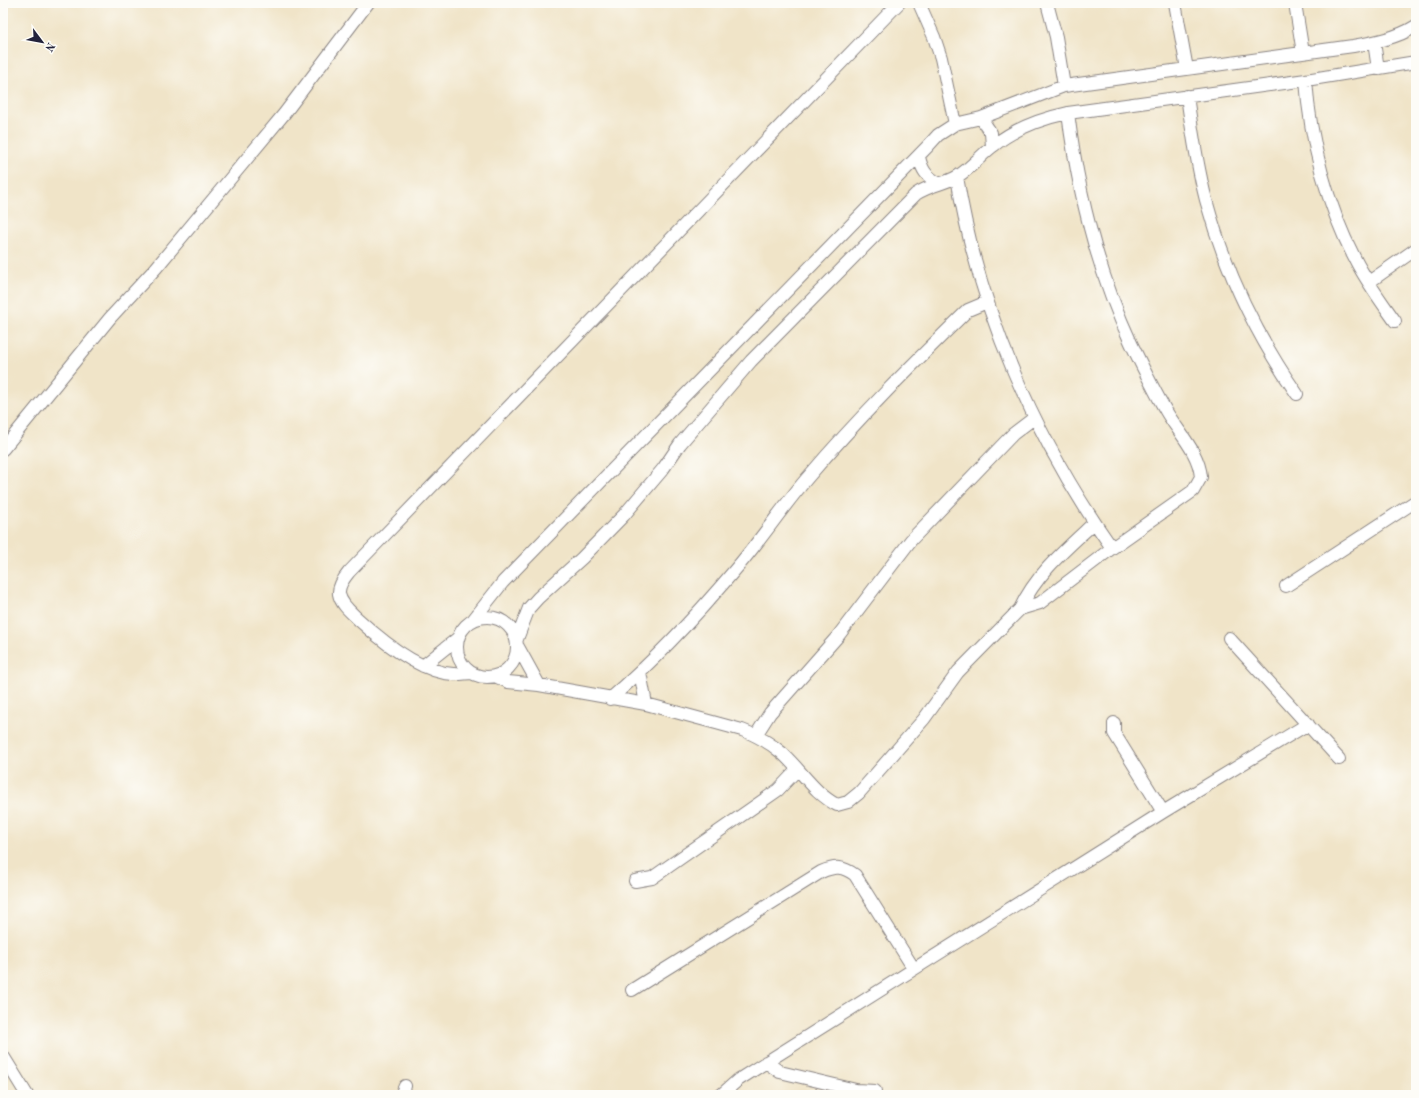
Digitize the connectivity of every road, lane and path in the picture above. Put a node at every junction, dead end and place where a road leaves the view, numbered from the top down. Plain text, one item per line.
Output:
1 (368, 3) edge
2 (899, 3) edge
3 (919, 3) edge
4 (1047, 3) edge
5 (1176, 3) edge
6 (1295, 3) edge
7 (1416, 26) edge
8 (1374, 42) junction
9 (1303, 53) junction
10 (1416, 62) edge
11 (1187, 69) junction
12 (1378, 69) junction
13 (1306, 80) junction
14 (1064, 86) junction
15 (1187, 96) junction
16 (1068, 113) junction
17 (980, 118) junction
18 (956, 124) junction
19 (992, 146) junction
20 (919, 157) junction
21 (957, 177) junction
22 (938, 183) junction
23 (1416, 249) edge
24 (1369, 282) junction
25 (987, 302) junction
26 (1395, 321) dead end
27 (1297, 394) dead end
28 (1034, 418) junction
29 (3, 449) edge
30 (1416, 501) edge
31 (1094, 523) junction
32 (1112, 548) junction
33 (1286, 586) dead end
34 (1020, 609) junction
35 (473, 620) junction
36 (458, 638) junction
37 (1229, 638) dead end
38 (517, 643) junction
39 (423, 666) junction
40 (640, 672) junction
41 (472, 673) junction
42 (495, 676) junction
43 (539, 685) junction
44 (610, 699) junction
45 (646, 704) junction
46 (1114, 723) dead end
47 (1308, 724) junction
48 (756, 735) junction
49 (1339, 759) dead end
50 (797, 770) junction
51 (1163, 812) junction
52 (635, 881) dead end
53 (914, 969) junction
54 (632, 990) dead end
55 (3, 1056) edge
56 (766, 1062) junction
57 (875, 1091) dead end
58 (26, 1095) edge
59 (721, 1095) edge

1 - 29 street
2 - 39 street
3 - 18 street
4 - 14 street
5 - 11 street
6 - 9 street
7 - 8 street
8 - 9 street
8 - 12 street
9 - 11 street
10 - 12 street
11 - 14 street
12 - 13 street
13 - 15 street
13 - 24 street
14 - 17 street
15 - 16 street
15 - 27 street
16 - 19 street
16 - 32 street
17 - 18 street
17 - 19 street
18 - 20 street
19 - 21 street
20 - 22 street
20 - 35 street
21 - 22 street
21 - 25 street
22 - 38 street
23 - 24 street
24 - 26 street
25 - 28 street
25 - 40 street
28 - 31 street
28 - 48 street
30 - 33 street
31 - 32 street
31 - 34 street
32 - 34 street
34 - 50 street
35 - 36 street
35 - 38 street
36 - 39 street
36 - 41 street
37 - 47 street
38 - 42 street
38 - 43 street
39 - 41 street
40 - 44 street
40 - 45 street
41 - 42 street
42 - 43 street
43 - 44 street
44 - 45 street
45 - 48 street
46 - 51 street
47 - 49 street
47 - 51 street
48 - 50 street
50 - 52 street
51 - 53 street
53 - 54 street
53 - 56 street
55 - 58 street
56 - 57 street
56 - 59 street

